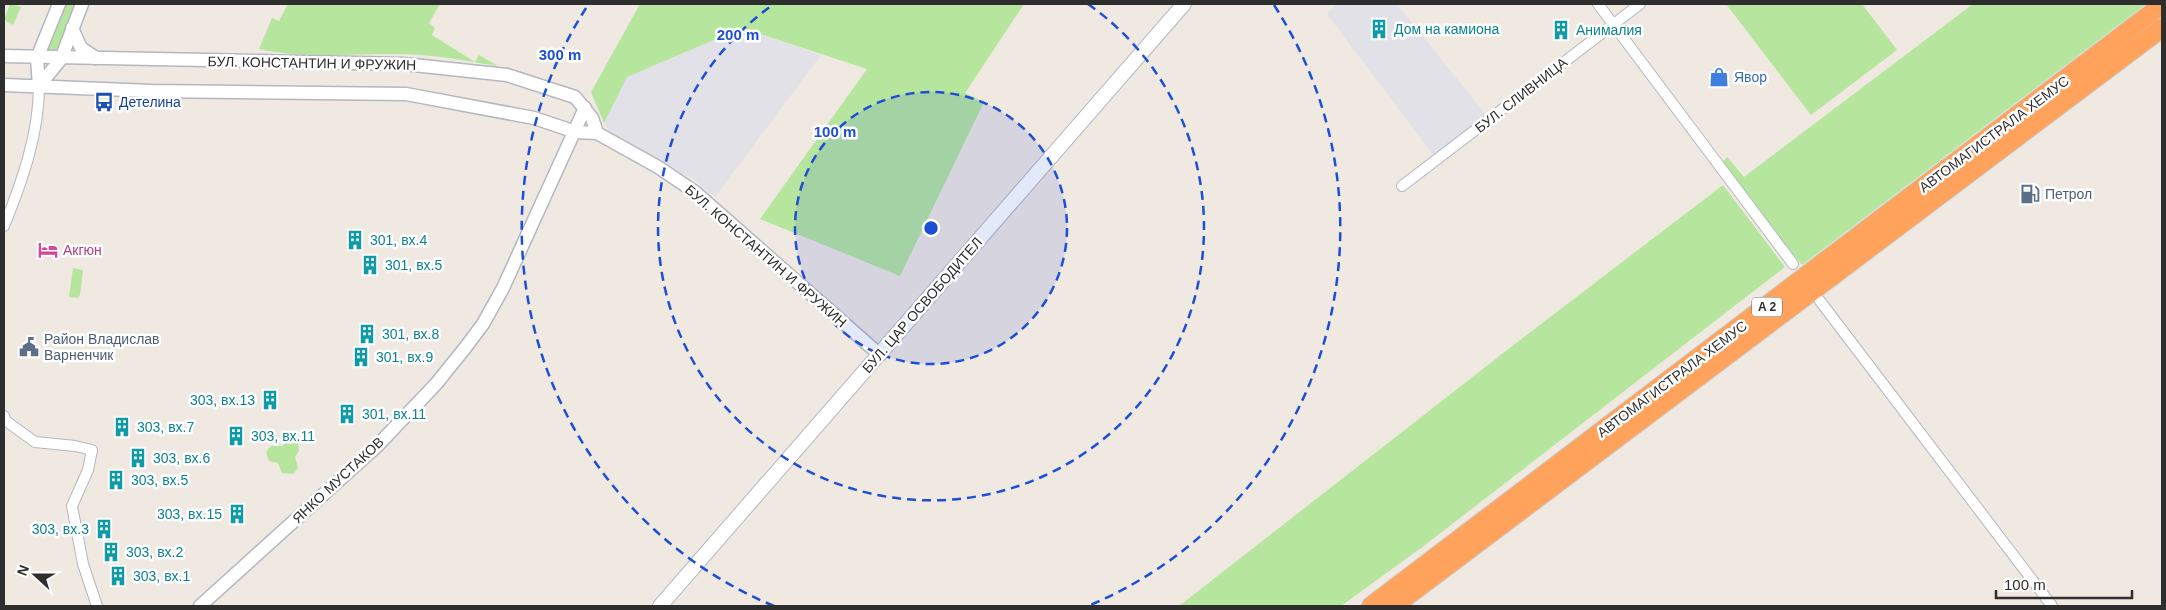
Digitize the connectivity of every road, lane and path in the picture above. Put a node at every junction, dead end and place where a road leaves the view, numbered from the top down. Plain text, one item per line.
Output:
1 (59, 4) edge
2 (82, 4) edge
3 (1184, 4) edge
4 (1598, 4) edge
5 (1640, 4) edge
6 (2162, 5) edge
7 (1613, 24) junction
8 (72, 28) junction
9 (2162, 28) edge
10 (4, 56) edge
11 (37, 58) junction
12 (61, 58) junction
13 (96, 58) junction
14 (4, 85) edge
15 (39, 86) junction
16 (585, 108) junction
17 (576, 132) junction
18 (597, 133) junction
19 (1402, 186) dead end
20 (4, 226) edge
21 (1793, 264) dead end
22 (1820, 301) dead end
23 (880, 354) junction
24 (4, 416) edge
25 (97, 606) edge
26 (200, 606) edge
27 (660, 606) edge
28 (1371, 606) edge
29 (1394, 606) edge
30 (2052, 606) edge

1 - 11 street
2 - 8 street
3 - 23 main road, БУЛ. ЦАР ОСВОБОДИТЕЛ
4 - 7 street
5 - 7 street, БУЛ. СЛИВНИЦА
6 - 28 highway, АВТОМАГИСТРАЛА ХЕМУС / A 2
7 - 19 street, БУЛ. СЛИВНИЦА
7 - 21 street
8 - 12 street
8 - 13 street
9 - 29 highway, АВТОМАГИСТРАЛА ХЕМУС / A 2
10 - 11 street, БУЛ. КОНСТАНТИН И ФРУЖИН
11 - 12 street, БУЛ. КОНСТАНТИН И ФРУЖИН
11 - 15 street
12 - 13 street, БУЛ. КОНСТАНТИН И ФРУЖИН
12 - 15 street
13 - 16 street, БУЛ. КОНСТАНТИН И ФРУЖИН
14 - 15 street, БУЛ. КОНСТАНТИН И ФРУЖИН
15 - 17 street, БУЛ. КОНСТАНТИН И ФРУЖИН
15 - 20 street
16 - 17 street, ЯНКО МУСТАКОВ
16 - 18 street, БУЛ. КОНСТАНТИН И ФРУЖИН
17 - 18 street, БУЛ. КОНСТАНТИН И ФРУЖИН
17 - 26 street, ЯНКО МУСТАКОВ
18 - 23 street, БУЛ. КОНСТАНТИН И ФРУЖИН
22 - 30 street
23 - 27 main road, БУЛ. ЦАР ОСВОБОДИТЕЛ
24 - 25 street

